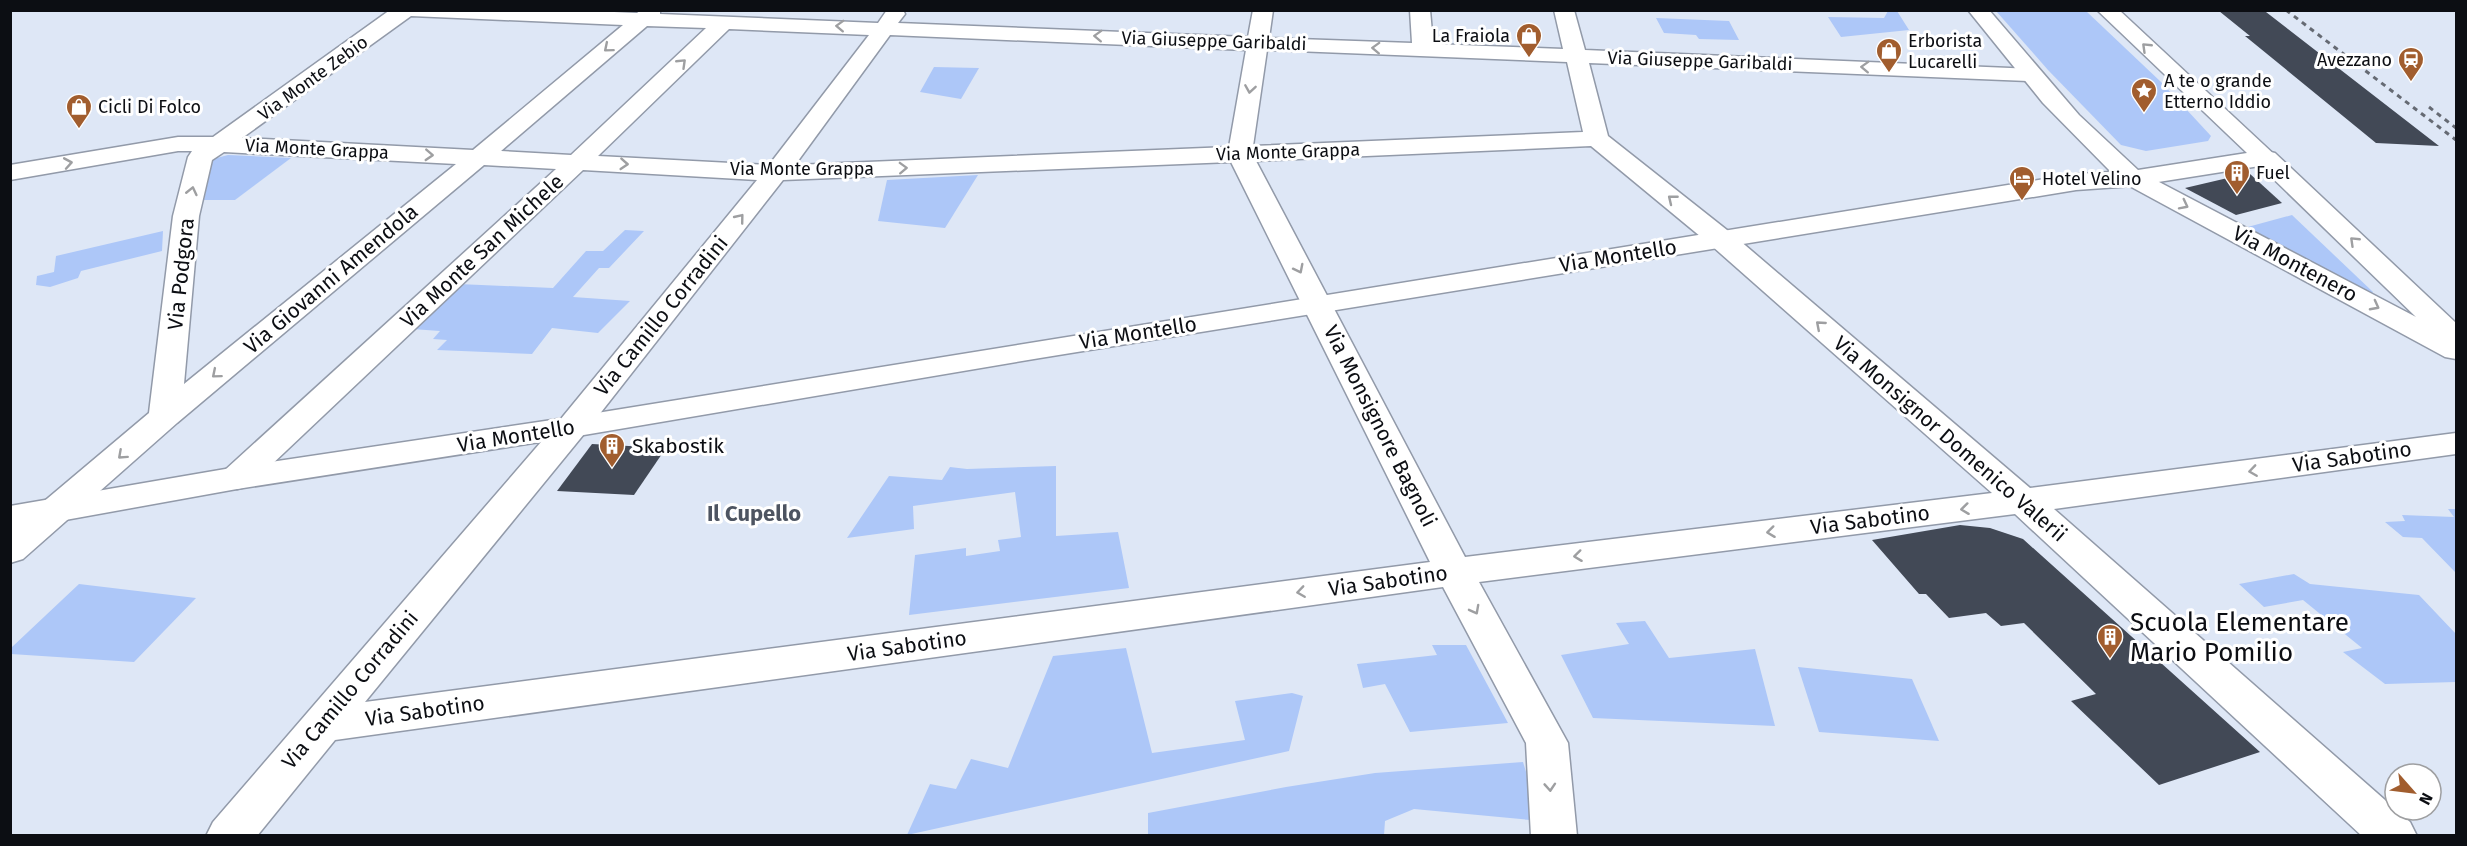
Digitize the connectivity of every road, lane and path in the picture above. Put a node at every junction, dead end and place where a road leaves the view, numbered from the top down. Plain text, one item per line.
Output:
1 (400, 10) edge
2 (1263, 10) edge
3 (1420, 10) edge
4 (1564, 10) edge
5 (1978, 10) edge
6 (2107, 10) edge
7 (407, 11) edge
8 (647, 15) edge
9 (891, 19) edge
10 (725, 22) junction
11 (1257, 43) junction
12 (1423, 50) junction
13 (1575, 56) junction
14 (2028, 74) junction
15 (1597, 139) junction
16 (219, 144) junction
17 (1240, 154) junction
18 (479, 157) junction
19 (2266, 158) junction
20 (579, 161) junction
21 (10, 173) edge
22 (776, 173) junction
23 (2133, 178) junction
24 (1722, 240) junction
25 (1317, 304) junction
26 (2457, 340) edge
27 (2457, 350) edge
28 (165, 416) junction
29 (572, 427) junction
30 (2457, 443) edge
31 (237, 478) junction
32 (2023, 501) junction
33 (61, 509) junction
34 (10, 518) edge
35 (10, 550) edge
36 (1454, 572) junction
37 (321, 725) junction
38 (229, 836) edge
39 (1554, 836) edge
40 (2394, 836) edge

1 - 7 street, Via Giuseppe Garibaldi
2 - 11 street
3 - 12 street
4 - 13 street
5 - 14 street, Via Montenero
19 -> 6 street, Via Montenero
7 - 8 street, Via Giuseppe Garibaldi
7 - 16 street, Via Monte Zebio
8 - 10 street, Via Giuseppe Garibaldi
8 -> 18 street, Via Giovanni Amendola
9 -> 10 street, Via Giuseppe Garibaldi
11 -> 9 street, Via Giuseppe Garibaldi
9 - 22 street, Via Camillo Corradini
20 -> 10 street, Via Monte San Michele
12 -> 11 street, Via Giuseppe Garibaldi
11 -> 17 street
12 - 13 street, Via Giuseppe Garibaldi
14 -> 13 street, Via Giuseppe Garibaldi
13 - 15 street
14 - 23 street, Via Montenero
15 - 17 street, Via Monte Grappa
24 -> 15 street, Via Monsignor Domenico Valerii
16 -> 18 street, Via Monte Grappa
21 -> 16 street, Via Monte Grappa
28 -> 16 street, Via Podgora
22 -> 17 street, Via Monte Grappa
17 -> 25 street, Via Monsignore Bagnoli
18 - 20 street, Via Monte Grappa
18 -> 28 street, Via Giovanni Amendola
19 - 23 street, Via Montello
26 -> 19 street, Via Montenero
20 -> 22 street, Via Monte Grappa
20 - 31 street, Via Monte San Michele
29 -> 22 street, Via Camillo Corradini
23 - 24 street, Via Montello
23 -> 27 street, Via Montenero
24 - 25 street, Via Montello
32 -> 24 street, Via Monsignor Domenico Valerii
25 - 29 street, Via Montello
25 - 36 street, Via Monsignore Bagnoli
28 -> 33 street, Via Giovanni Amendola
29 - 31 street, Via Montello
29 - 37 street, Via Camillo Corradini
30 -> 32 street, Via Sabotino
31 - 33 street, Via Montello
32 -> 36 street, Via Sabotino
32 - 40 street, Via Monsignor Domenico Valerii
33 - 34 street, Via Montello
33 - 35 street, Via Giovanni Amendola
36 -> 37 street, Via Sabotino
36 -> 39 street, Via Monsignore Bagnoli
37 - 38 street, Via Camillo Corradini

